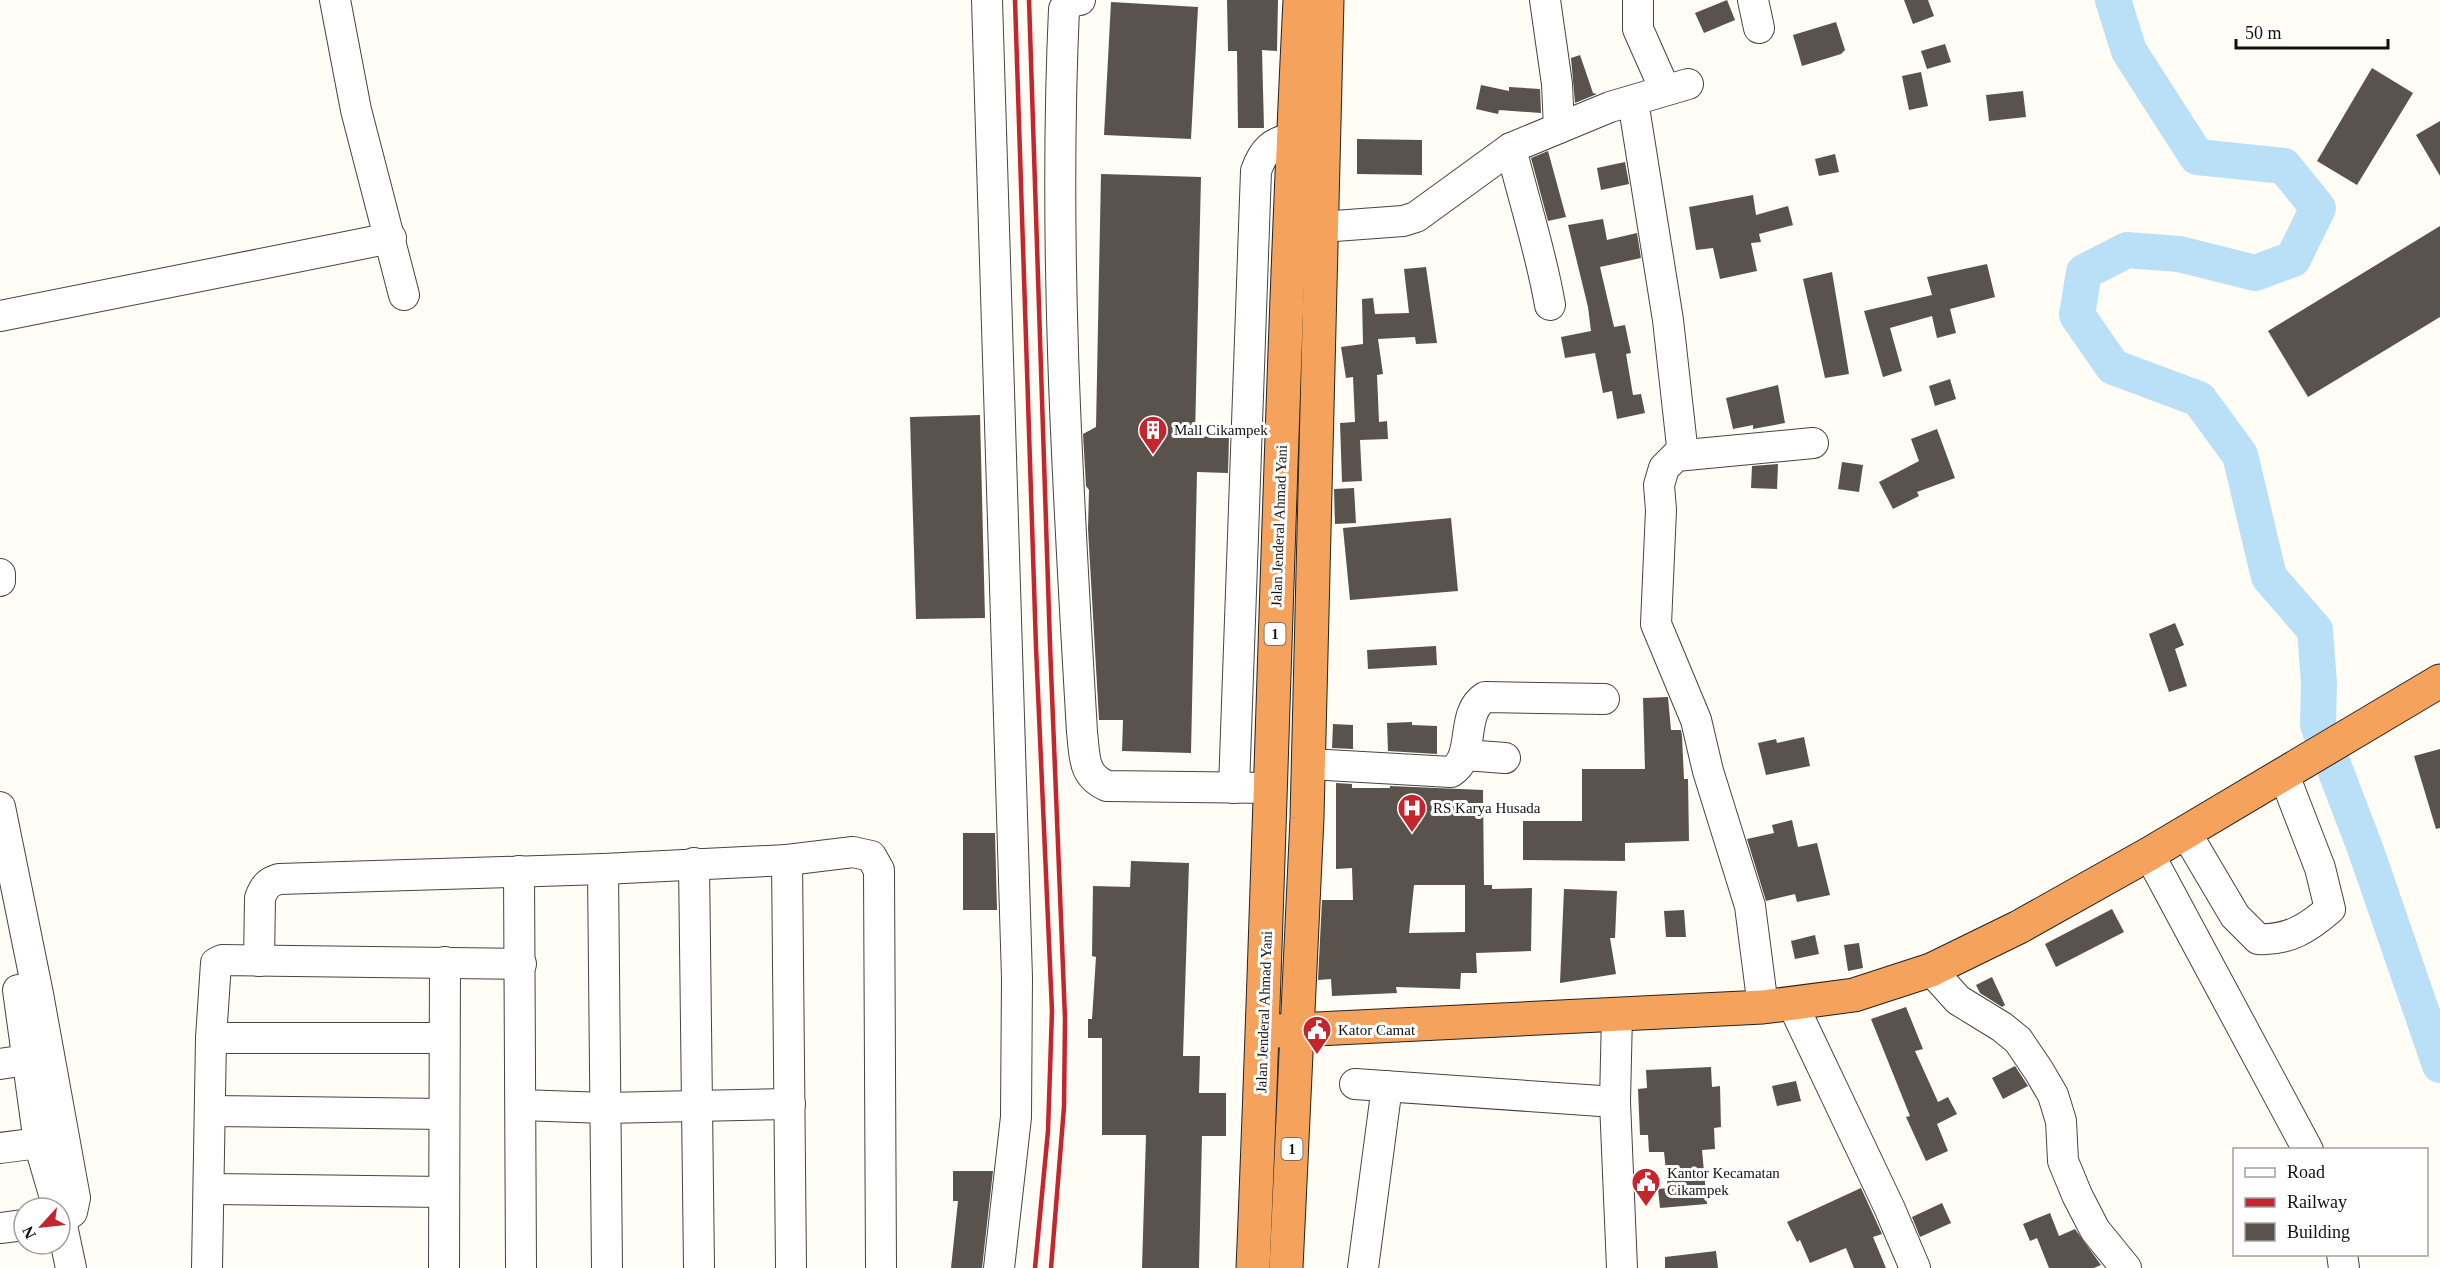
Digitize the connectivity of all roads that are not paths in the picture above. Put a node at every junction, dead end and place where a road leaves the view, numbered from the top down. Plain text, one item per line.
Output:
1 (334, 0) edge
2 (987, 0) edge
3 (1080, 0) edge
4 (1300, 0) edge
5 (1327, 0) edge
6 (1545, 0) edge
7 (1638, 0) edge
8 (1633, 100) junction
9 (1559, 128) junction
10 (1293, 139) junction
11 (1511, 148) junction
12 (1321, 226) junction
13 (391, 238) junction
14 (404, 295) dead end
15 (1550, 305) dead end
16 (0, 316) edge
17 (1814, 443) dead end
18 (1683, 454) junction
19 (0, 574) edge
20 (0, 581) edge
21 (1312, 668) junction
22 (1274, 669) junction
23 (2440, 681) edge
24 (1604, 699) dead end
25 (1465, 755) junction
26 (1505, 758) dead end
27 (1309, 764) junction
28 (2295, 769) junction
29 (1234, 788) junction
30 (1270, 788) junction
31 (0, 807) edge
32 (2186, 833) junction
33 (2149, 855) junction
34 (787, 860) junction
35 (694, 863) junction
36 (603, 869) junction
37 (519, 871) junction
38 (0, 902) edge
39 (259, 961) junction
40 (445, 962) junction
41 (521, 964) junction
42 (1931, 970) junction
43 (9, 984) edge
44 (1777, 1005) junction
45 (1617, 1014) junction
46 (1298, 1030) junction
47 (1263, 1031) junction
48 (211, 1038) junction
49 (444, 1038) junction
50 (14, 1062) edge
51 (1355, 1084) dead end
52 (1386, 1086) junction
53 (1614, 1102) junction
54 (790, 1104) junction
55 (521, 1106) junction
56 (697, 1107) junction
57 (605, 1108) junction
58 (211, 1111) junction
59 (444, 1114) junction
60 (39, 1143) junction
61 (0, 1148) edge
62 (2307, 1148) edge
63 (209, 1188) junction
64 (444, 1192) junction
65 (54, 1196) edge
66 (72, 1212) edge
67 (207, 1268) edge
68 (444, 1268) edge
69 (521, 1268) edge
70 (607, 1268) edge
71 (699, 1268) edge
72 (791, 1268) edge
73 (882, 1268) edge
74 (999, 1268) edge
75 (1253, 1268) edge
76 (1286, 1268) edge
77 (1363, 1268) edge
78 (1622, 1268) edge
79 (1915, 1268) edge
80 (2126, 1268) edge

1 - 13 street
2 - 74 street
3 - 29 street
4 - 10 highway, Jalan Jenderal Ahmad Yani / 1
5 - 12 highway, 1
6 - 9 street
7 - 8 street
8 - 9 street
8 - 18 street
9 - 11 street
10 - 22 highway, Jalan Jenderal Ahmad Yani / 1
10 - 29 street
11 - 12 street
11 - 15 street
12 - 21 highway, 1
13 - 14 street
13 - 16 street
17 - 18 street
18 - 44 street
19 - 20 street
21 - 22 highway
21 - 27 highway, 1
22 - 30 highway, Jalan Jenderal Ahmad Yani / 1
23 - 28 highway
24 - 25 street
25 - 26 street
25 - 27 street
27 - 46 highway, 1
28 - 32 highway
28 - 32 street
29 - 30 street
30 - 47 highway, Jalan Jenderal Ahmad Yani / 1
31 - 66 street
32 - 33 highway
33 - 42 highway
33 - 62 street
34 - 35 street
34 - 54 street
34 - 73 street
35 - 36 street
35 - 56 street
36 - 37 street
36 - 57 street
37 - 39 street
37 - 41 street
38 - 43 street
39 - 40 street
39 - 48 street
40 - 41 street
40 - 49 street
41 - 55 street
42 - 44 highway
42 - 80 street
43 - 50 street
44 - 45 highway
44 - 79 street
45 - 46 highway
45 - 53 street
46 - 47 highway
46 - 76 highway, 1
47 - 75 highway, Jalan Jenderal Ahmad Yani / 1
48 - 49 street
48 - 58 street
49 - 59 street
50 - 60 street
51 - 52 street
52 - 53 street
52 - 77 street
53 - 78 street
54 - 56 street
54 - 72 street
55 - 57 street
55 - 69 street
56 - 57 street
56 - 71 street
57 - 70 street
58 - 59 street
58 - 63 street
59 - 64 street
60 - 61 street
60 - 65 street
63 - 64 street
63 - 67 street
64 - 68 street

